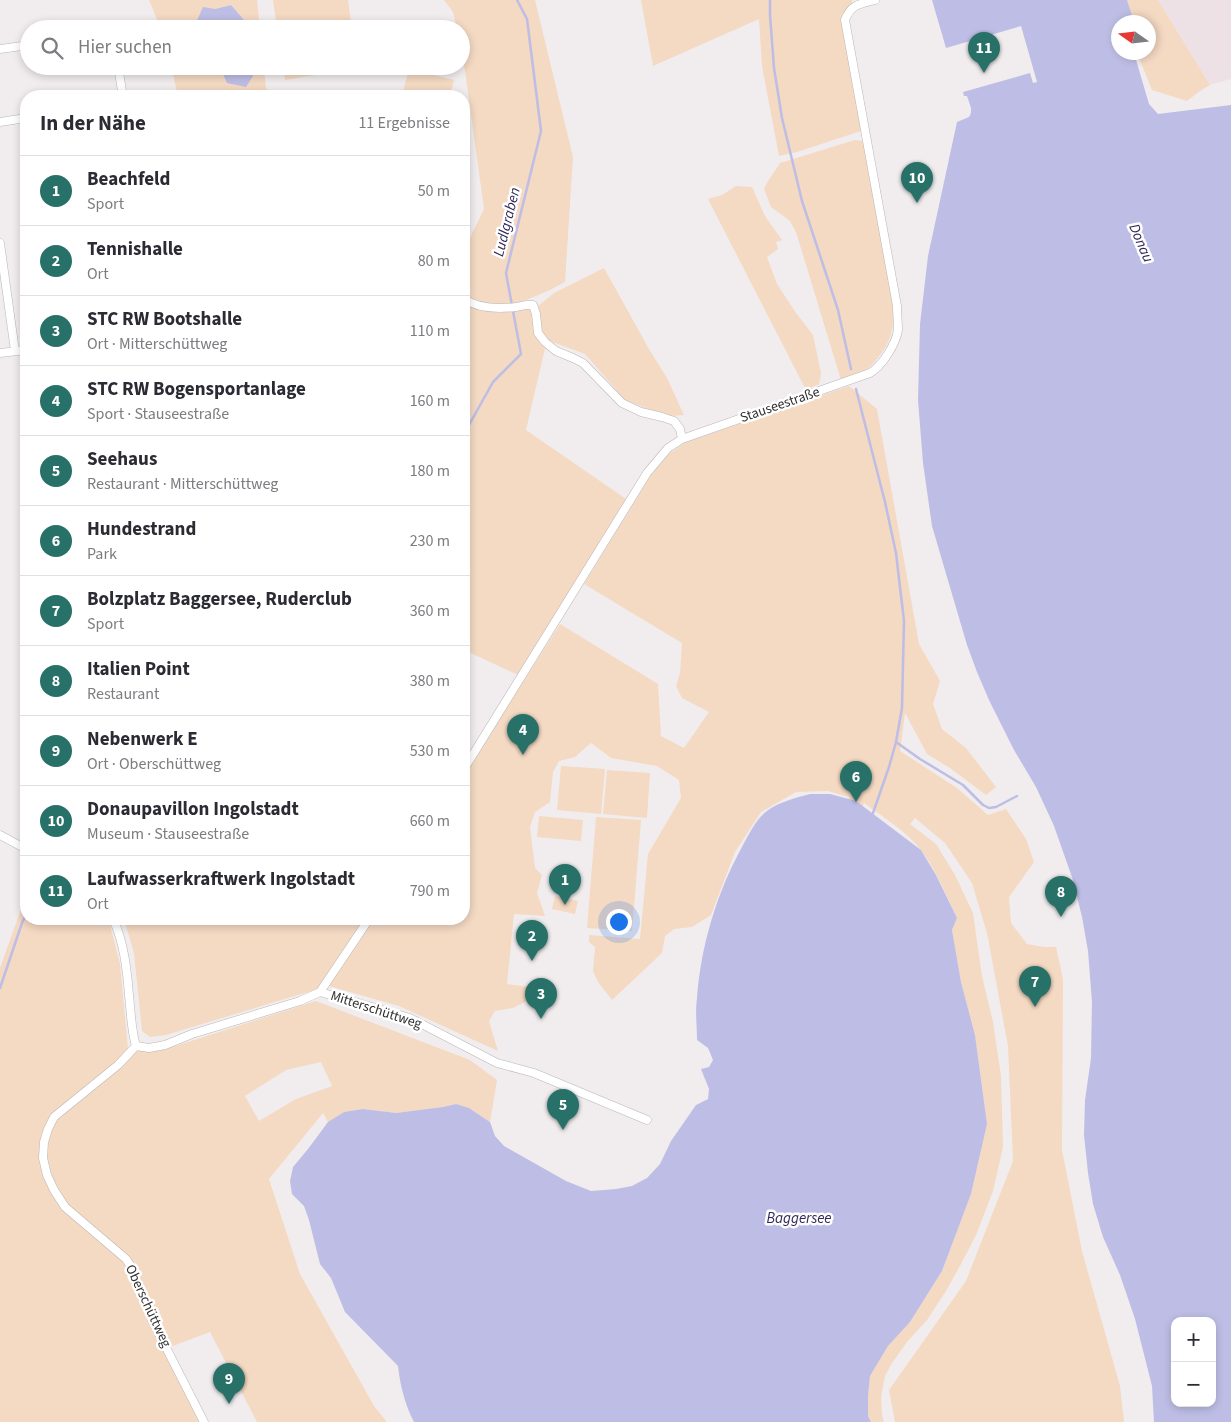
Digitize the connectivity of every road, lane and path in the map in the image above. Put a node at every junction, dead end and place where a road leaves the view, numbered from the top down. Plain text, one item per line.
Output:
1 (875, 0) edge
2 (20, 47) edge
3 (0, 49) edge
4 (119, 75) edge
5 (122, 90) edge
6 (20, 119) edge
7 (0, 122) edge
8 (0, 243) edge
9 (470, 303) edge
10 (15, 351) junction
11 (20, 351) edge
12 (0, 352) edge
13 (682, 439) junction
14 (470, 758) edge
15 (0, 835) edge
16 (20, 847) edge
17 (116, 925) edge
18 (364, 925) edge
19 (320, 992) junction
20 (136, 1046) junction
21 (647, 1120) dead end
22 (204, 1422) edge

1 - 13 street, Stauseestraße
2 - 3 street
4 - 5 street
6 - 7 street
8 - 10 street
9 - 13 street
10 - 11 street
10 - 12 street
13 - 14 street, Stauseestraße
15 - 16 street
17 - 20 street
18 - 19 street
19 - 20 street, Mitterschüttweg
19 - 21 street, Mitterschüttweg
20 - 22 street, Oberschüttweg

